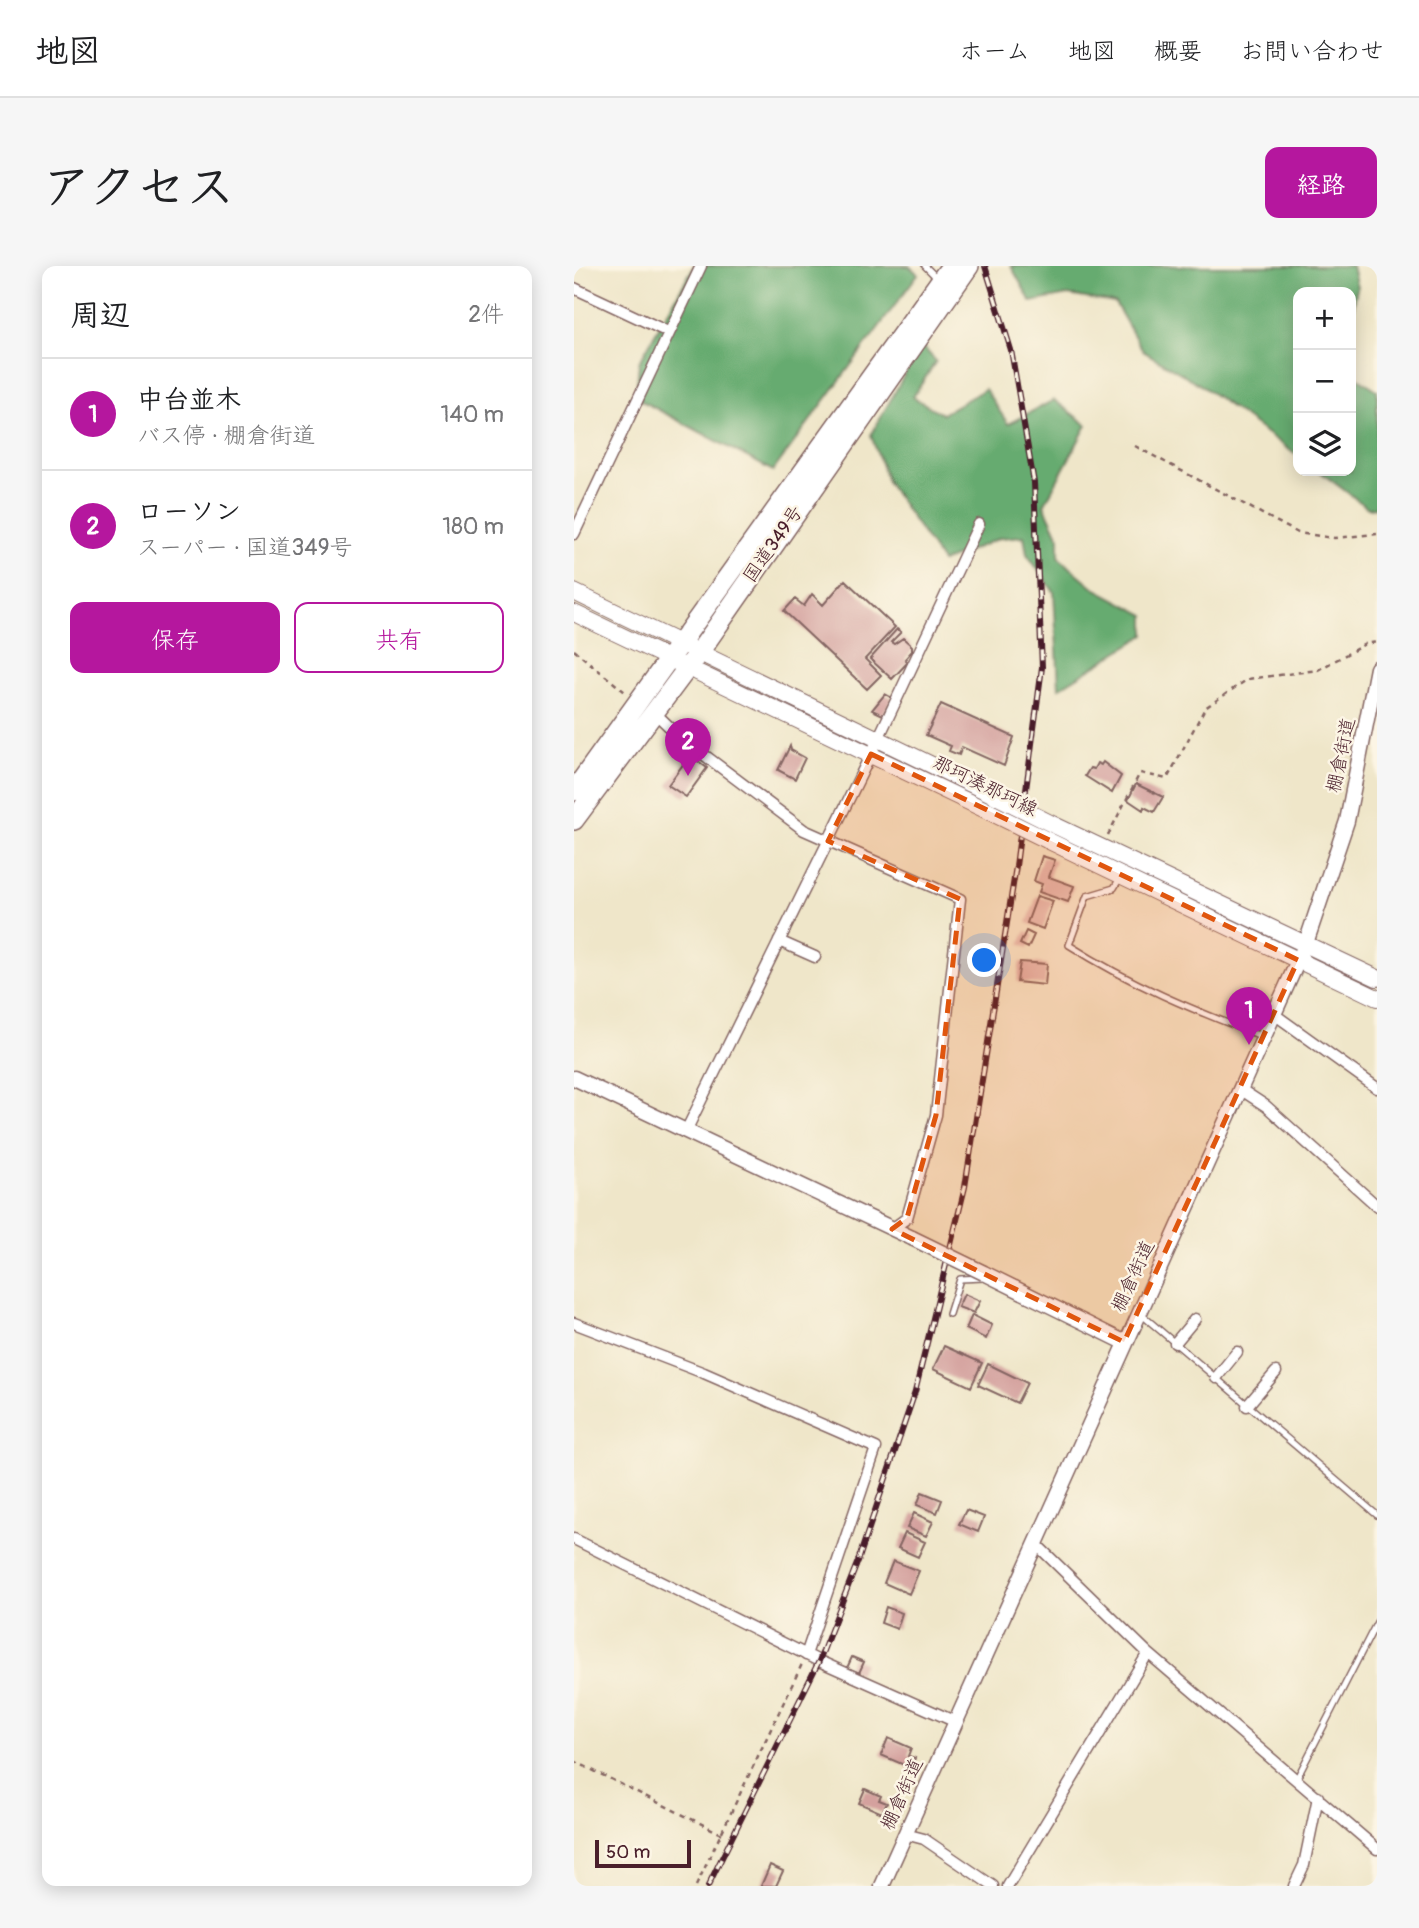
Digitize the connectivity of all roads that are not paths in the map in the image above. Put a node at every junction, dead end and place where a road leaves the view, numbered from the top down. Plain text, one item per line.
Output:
1 (701, 266) edge
2 (925, 266) edge
3 (950, 266) edge
4 (969, 266) edge
5 (574, 288) edge
6 (944, 290) junction
7 (668, 332) junction
8 (979, 524) dead end
9 (574, 534) edge
10 (574, 593) edge
11 (574, 612) edge
12 (680, 642) junction
13 (700, 651) junction
14 (667, 658) junction
15 (688, 668) junction
16 (1377, 668) edge
17 (1375, 691) edge
18 (654, 712) junction
19 (874, 746) junction
20 (574, 791) edge
21 (997, 806) junction
22 (574, 820) edge
23 (828, 841) junction
24 (1122, 876) junction
25 (779, 942) junction
26 (1306, 943) junction
27 (816, 957) dead end
28 (1298, 960) junction
29 (1377, 978) edge
30 (1377, 998) edge
31 (1275, 1014) junction
32 (1264, 1037) junction
33 (574, 1079) edge
34 (1377, 1088) edge
35 (1240, 1089) junction
36 (686, 1131) junction
37 (1377, 1206) edge
38 (892, 1229) junction
39 (989, 1275) junction
40 (1138, 1311) junction
41 (949, 1314) dead end
42 (1195, 1319) dead end
43 (574, 1323) edge
44 (1124, 1342) junction
45 (1175, 1343) junction
46 (1237, 1352) dead end
47 (1276, 1372) dead end
48 (1216, 1378) junction
49 (1247, 1406) junction
50 (1377, 1515) edge
51 (574, 1539) edge
52 (1037, 1545) junction
53 (1377, 1622) edge
54 (1148, 1653) junction
55 (806, 1655) junction
56 (956, 1722) junction
57 (1296, 1780) junction
58 (1318, 1797) junction
59 (905, 1834) junction
60 (1377, 1849) edge
61 (881, 1886) edge
62 (993, 1886) edge
63 (1009, 1886) edge
64 (1294, 1886) edge

1 - 7 street
2 - 6 lane
3 - 6 highway, 国道349号
4 - 6 highway, 国道349号
5 - 7 street
6 - 12 highway, 国道349号
6 - 13 highway, 国道349号
7 - 9 street
8 - 19 street
10 - 12 main road, 那珂湊那珂線
11 - 14 main road, 那珂湊那珂線
12 - 13 main road, 那珂湊那珂線
12 - 14 highway, 国道349号
13 - 15 highway, 国道349号
13 - 19 main road, 那珂湊那珂線
14 - 15 main road, 那珂湊那珂線
14 - 20 highway, 国道349号
15 - 18 highway, 国道349号
15 - 19 main road, 那珂湊那珂線
16 - 17 street, 棚倉街道
17 - 26 street, 棚倉街道
18 - 22 highway, 国道349号
18 - 23 street
19 - 21 main road, 那珂湊那珂線
19 - 23 street
21 - 24 main road, 那珂湊那珂線, bridge
21 - 26 main road, 那珂湊那珂線, bridge
23 - 25 street
23 - 38 street
24 - 28 main road, 那珂湊那珂線
24 - 32 lane
25 - 27 street
25 - 36 street
26 - 28 street, 棚倉街道
26 - 29 main road, 那珂湊那珂線
28 - 30 main road, 那珂湊那珂線
28 - 31 street, 棚倉街道
31 - 32 street, 棚倉街道
31 - 34 street
32 - 35 street, 棚倉街道
33 - 36 street
35 - 37 street
35 - 40 street, 棚倉街道
36 - 38 street
38 - 39 street, bridge
39 - 41 lane
39 - 44 street
40 - 44 street, 棚倉街道
40 - 45 lane
42 - 45 street
43 - 55 street
44 - 52 street, 棚倉街道
45 - 48 lane
46 - 48 street
47 - 49 street
48 - 49 lane
49 - 50 lane
51 - 55 street
52 - 54 street
52 - 56 street, 棚倉街道
53 - 57 lane
54 - 57 street
54 - 63 street
55 - 56 street
56 - 59 street, 棚倉街道
57 - 58 street
58 - 60 street
58 - 64 street
59 - 61 street, 棚倉街道
59 - 62 street

